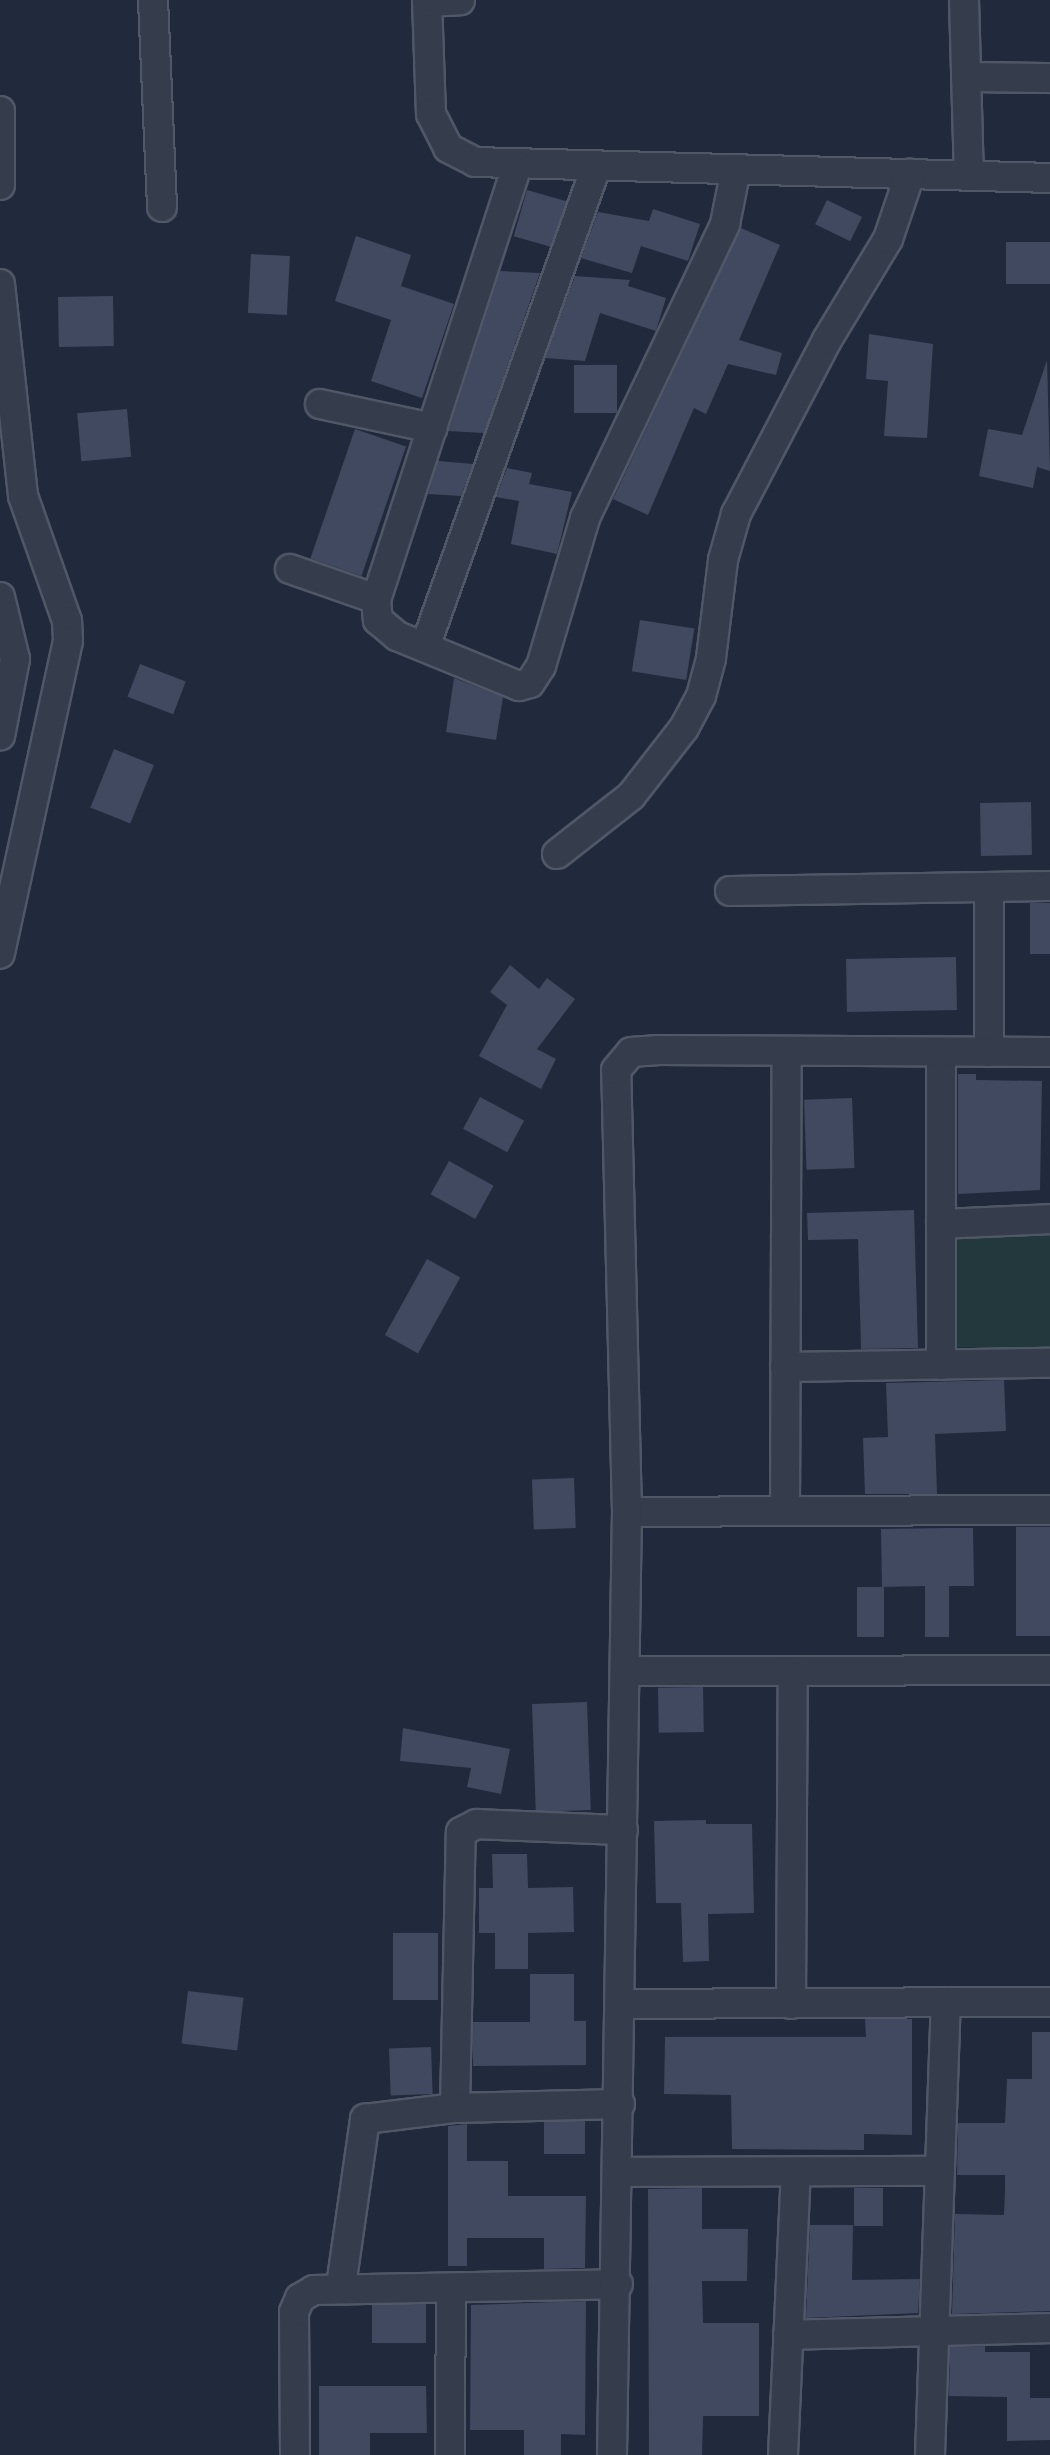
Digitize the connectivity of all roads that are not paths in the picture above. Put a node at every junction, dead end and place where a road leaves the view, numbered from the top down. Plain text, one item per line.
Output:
1 (153, 0) edge
2 (460, 0) edge
3 (964, 0) edge
4 (427, 1) edge
5 (966, 77) junction
6 (1050, 79) edge
7 (0, 111) edge
8 (1, 156) edge
9 (517, 166) junction
10 (596, 167) junction
11 (736, 169) junction
12 (910, 174) junction
13 (969, 176) junction
14 (1050, 178) edge
15 (0, 185) edge
16 (162, 207) dead end
17 (0, 284) edge
18 (320, 404) dead end
19 (432, 428) junction
20 (290, 569) dead end
21 (376, 599) junction
22 (3, 611) edge
23 (425, 647) junction
24 (0, 736) edge
25 (557, 853) dead end
26 (1050, 886) edge
27 (989, 887) junction
28 (730, 891) dead end
29 (0, 954) edge
30 (787, 1051) junction
31 (941, 1052) junction
32 (989, 1052) junction
33 (1050, 1052) edge
34 (1050, 1219) edge
35 (941, 1224) junction
36 (1050, 1363) edge
37 (942, 1365) junction
38 (785, 1367) junction
39 (1050, 1510) edge
40 (785, 1511) junction
41 (627, 1512) junction
42 (1050, 1670) edge
43 (625, 1671) junction
44 (793, 1671) junction
45 (623, 1830) junction
46 (1050, 2002) edge
47 (946, 2003) junction
48 (621, 2004) junction
49 (791, 2004) junction
50 (620, 2104) junction
51 (455, 2108) junction
52 (940, 2171) junction
53 (619, 2172) junction
54 (796, 2172) junction
55 (618, 2284) junction
56 (341, 2286) junction
57 (451, 2289) junction
58 (934, 2328) junction
59 (1050, 2328) edge
60 (788, 2335) junction
61 (295, 2455) edge
62 (450, 2455) edge
63 (612, 2455) edge
64 (783, 2455) edge
65 (930, 2455) edge

1 - 16 street
2 - 4 street
3 - 5 street
4 - 9 street
5 - 6 street
5 - 13 street
7 - 8 street
8 - 15 street
9 - 10 street
9 - 19 street
10 - 11 street
10 - 23 street
11 - 12 street
11 - 23 street
12 - 13 street
12 - 25 street
13 - 14 street
17 - 29 street
18 - 19 street
19 - 21 street
20 - 21 street
21 - 23 street
22 - 24 street
26 - 27 street
27 - 28 street
27 - 32 street
30 - 31 street
30 - 38 street
30 - 41 street
31 - 32 street
31 - 35 street
32 - 33 street
34 - 35 street
35 - 37 street
36 - 37 street
37 - 38 street
38 - 40 street
39 - 40 street
40 - 41 street
41 - 43 street
42 - 44 street
43 - 44 street
43 - 45 street
44 - 49 street
45 - 48 street
45 - 51 street
46 - 47 street
47 - 49 street
47 - 52 street
48 - 49 street
48 - 50 street
50 - 51 street
50 - 53 street
51 - 56 street
52 - 54 street
52 - 58 street
53 - 54 street
53 - 55 street
54 - 60 street
55 - 57 street
55 - 63 street
56 - 57 street
56 - 61 street
57 - 62 street
58 - 59 street
58 - 60 street
58 - 65 street
60 - 64 street

